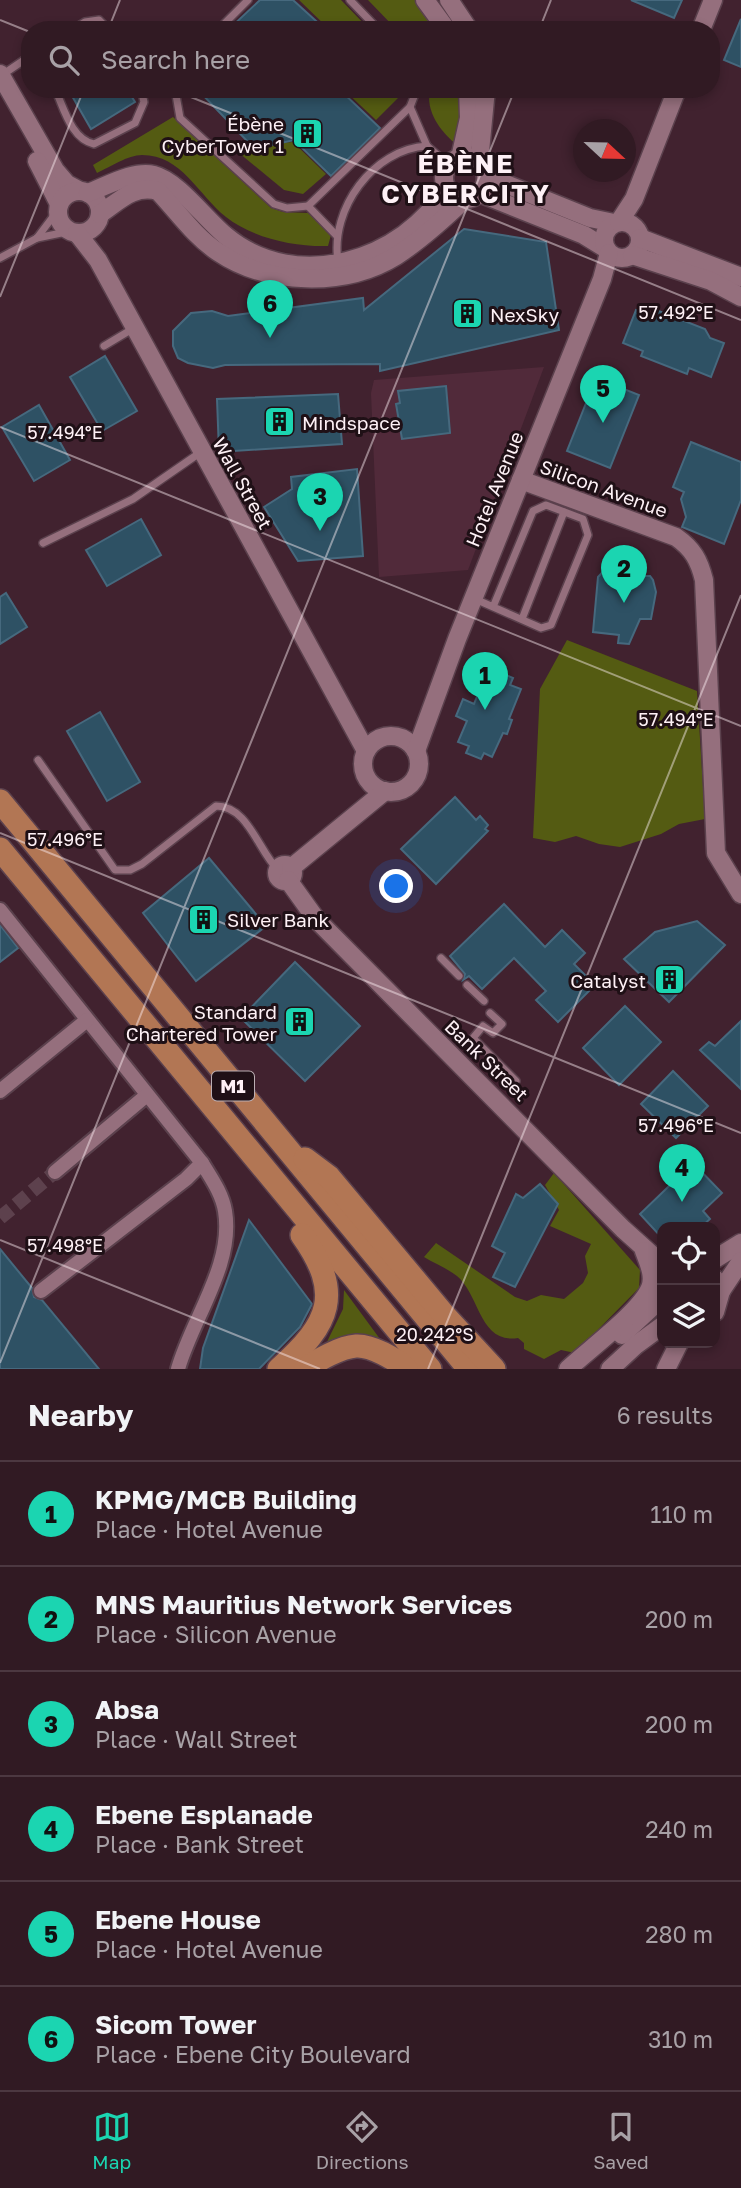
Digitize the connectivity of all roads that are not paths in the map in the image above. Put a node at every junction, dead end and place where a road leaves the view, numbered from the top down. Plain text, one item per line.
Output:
1 (248, 0) edge
2 (350, 0) edge
3 (425, 0) edge
4 (449, 0) edge
5 (713, 0) edge
6 (227, 21) edge
7 (370, 21) edge
8 (440, 21) edge
9 (463, 21) edge
10 (705, 21) edge
11 (21, 62) edge
12 (1, 75) edge
13 (0, 95) edge
14 (59, 98) edge
15 (143, 98) edge
16 (177, 98) edge
17 (414, 98) edge
18 (468, 98) edge
19 (486, 98) edge
20 (673, 98) edge
21 (410, 107) junction
22 (427, 146) junction
23 (454, 161) junction
24 (482, 169) junction
25 (447, 188) junction
26 (84, 192) junction
27 (472, 196) junction
28 (308, 206) junction
29 (59, 207) junction
30 (97, 220) junction
31 (74, 232) junction
32 (337, 236) junction
33 (37, 238) junction
34 (622, 241) junction
35 (0, 258) edge
36 (97, 260) junction
37 (344, 269) junction
38 (741, 276) edge
39 (741, 297) edge
40 (134, 327) junction
41 (104, 346) dead end
42 (202, 452) junction
43 (520, 480) junction
44 (565, 512) junction
45 (43, 543) dead end
46 (473, 598) junction
47 (493, 607) junction
48 (522, 619) junction
49 (428, 716) junction
50 (380, 742) junction
51 (416, 751) junction
52 (38, 760) dead end
53 (366, 776) junction
54 (385, 791) junction
55 (0, 800) edge
56 (361, 810) junction
57 (0, 849) edge
58 (286, 873) junction
59 (741, 894) edge
60 (0, 910) edge
61 (441, 958) dead end
62 (459, 976) dead end
63 (467, 985) dead end
64 (484, 1001) dead end
65 (491, 1013) dead end
66 (87, 1020) junction
67 (516, 1081) dead end
68 (0, 1091) edge
69 (147, 1095) junction
70 (228, 1126) junction
71 (277, 1139) junction
72 (202, 1163) junction
73 (55, 1172) tunnel mouth
74 (741, 1243) edge
75 (643, 1248) junction
76 (720, 1256) edge
77 (741, 1261) edge
78 (657, 1262) edge
79 (720, 1283) edge
80 (41, 1291) dead end
81 (657, 1302) edge
82 (657, 1330) edge
83 (184, 1346) junction
84 (676, 1348) edge
85 (178, 1369) edge
86 (185, 1369) edge
87 (279, 1369) edge
88 (306, 1369) edge
89 (406, 1369) edge
90 (430, 1369) edge
91 (470, 1369) edge
92 (494, 1369) edge
93 (568, 1369) edge
94 (582, 1369) edge
95 (610, 1369) edge
96 (666, 1369) edge

1 - 6 lane
2 - 7 lane
3 - 8 street
4 - 9 street
5 - 10 street
11 - 12 lane
12 - 26 street
13 - 29 street
14 - 15 lane
16 - 28 lane
17 - 21 lane
18 - 23 street
19 - 24 street
20 - 34 street, Hotel Avenue
21 - 22 lane
21 - 28 lane
22 - 23 lane
22 - 32 lane
23 - 24 street
23 - 25 street
24 - 27 street
24 - 34 street
25 - 27 street
25 - 37 street
26 - 29 street
26 - 30 street
26 - 37 street
27 - 34 street
27 - 37 street
28 - 32 lane
29 - 31 street
29 - 33 lane
30 - 31 street
30 - 36 street, Wall Street
30 - 37 street
31 - 33 lane
31 - 36 street, Wall Street
32 - 37 lane
33 - 35 lane
34 - 38 street
34 - 39 street
34 - 43 street, Hotel Avenue
36 - 40 street, Wall Street
40 - 41 lane
40 - 42 street, Wall Street
42 - 45 lane
42 - 50 street, Wall Street
43 - 46 street, Hotel Avenue
43 - 59 street, Silicon Avenue
44 - 47 lane
44 - 48 lane
44 - 48 lane
46 - 47 lane
46 - 49 street, Hotel Avenue
47 - 48 lane
49 - 50 street
49 - 51 street, Hotel Avenue
50 - 51 street
50 - 53 street
51 - 54 street
52 - 58 lane
53 - 54 street
53 - 56 street
54 - 56 street
55 - 71 highway, M1
56 - 58 street
57 - 70 highway, M1
58 - 75 street, Bank Street
60 - 66 street
61 - 62 lane
63 - 64 lane
65 - 67 lane
66 - 68 street
66 - 69 street
69 - 72 street
69 - 73 street
70 - 87 highway
70 - 90 highway, M1
71 - 91 highway, M1
71 - 92 highway
72 - 80 street
72 - 83 street
74 - 76 street
75 - 78 street, Bank Street
75 - 93 street
77 - 79 street
81 - 94 street
82 - 95 street
83 - 85 street
83 - 86 street
84 - 96 street
88 - 89 highway

